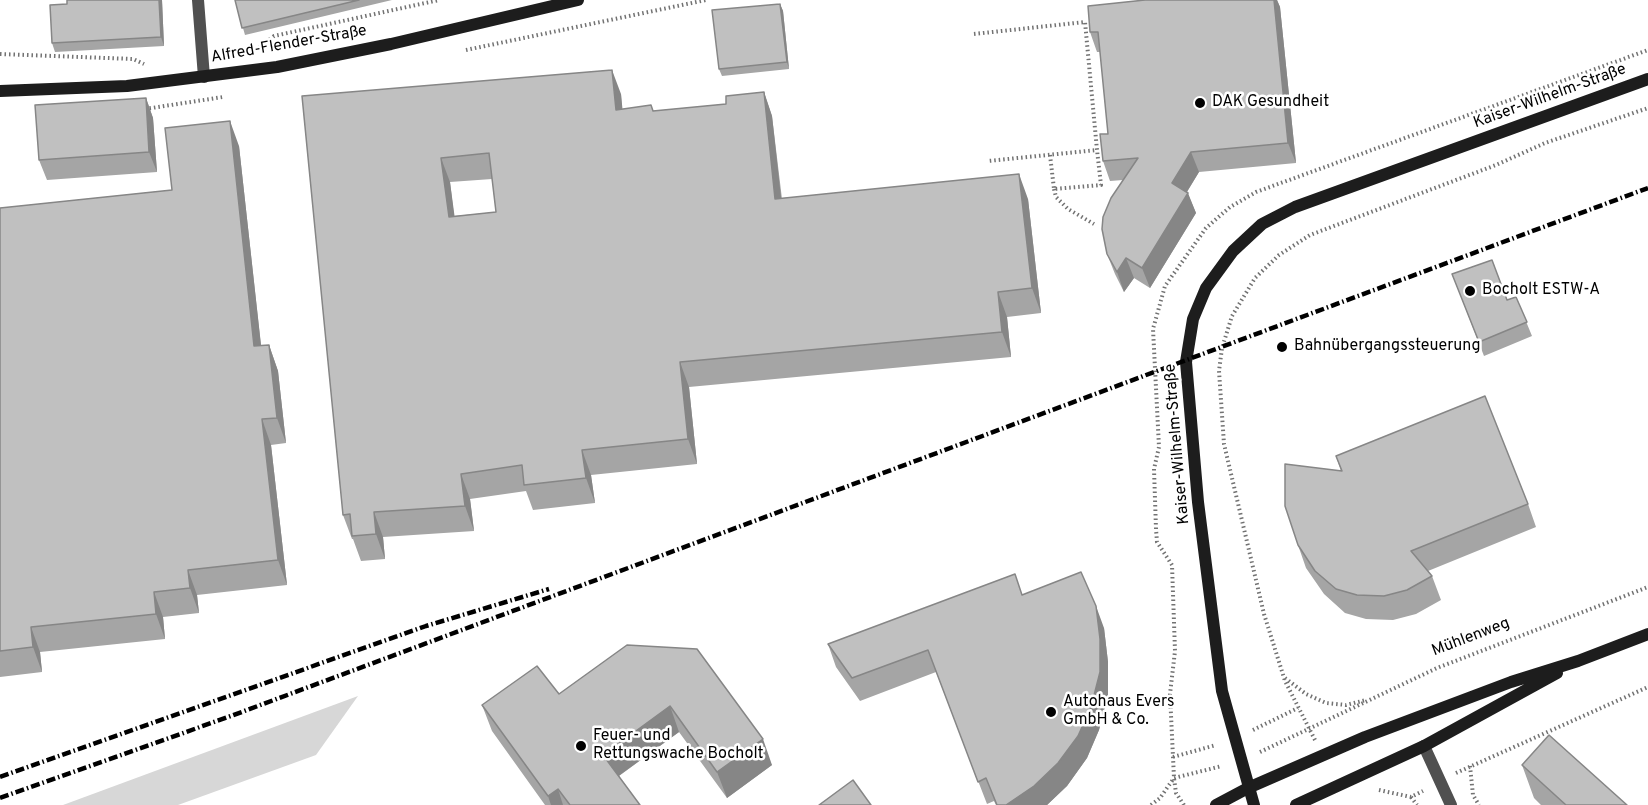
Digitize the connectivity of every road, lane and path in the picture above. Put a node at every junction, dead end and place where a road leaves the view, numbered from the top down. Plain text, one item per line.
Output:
1 (198, 0) edge
2 (578, 0) edge
3 (561, 2) edge
4 (974, 34) dead end
5 (1648, 50) edge
6 (204, 76) junction
7 (1648, 79) edge
8 (0, 91) edge
9 (1648, 108) edge
10 (1097, 150) junction
11 (1050, 155) junction
12 (988, 161) dead end
13 (1054, 189) junction
14 (1094, 224) dead end
15 (1648, 587) edge
16 (1648, 634) edge
17 (1578, 661) junction
18 (1284, 677) junction
19 (1648, 687) edge
20 (1372, 699) junction
21 (1424, 746) junction
22 (1470, 766) junction
23 (1174, 778) junction
24 (1440, 782) junction
25 (1248, 788) junction
26 (1372, 789) dead end
27 (1411, 797) junction
28 (1151, 805) edge
29 (1184, 805) edge
30 (1216, 805) edge
31 (1254, 805) edge
32 (1296, 805) edge
33 (1417, 805) edge
34 (1451, 805) edge
35 (1479, 805) edge

1 - 6 street
2 - 3 main road, Alfred-Flender-Straße
3 - 6 main road, Alfred-Flender-Straße
4 - 10 path
5 - 23 path
6 - 8 main road, Alfred-Flender-Straße
7 - 25 main road, Kaiser-Wilhelm-Straße
9 - 18 path
10 - 11 path
10 - 13 path
11 - 12 path
11 - 13 path
13 - 14 path
15 - 20 path, Mühlenweg
16 - 17 main road
17 - 21 main road
17 - 25 main road
18 - 20 path
18 - 20 path, Mühlenweg
19 - 22 path
21 - 24 street
21 - 32 main road
22 - 24 path
22 - 35 path
23 - 28 path
23 - 29 path
24 - 27 path
24 - 34 street
25 - 30 main road
25 - 31 main road, Kaiser-Wilhelm-Straße
26 - 27 path
27 - 33 path

